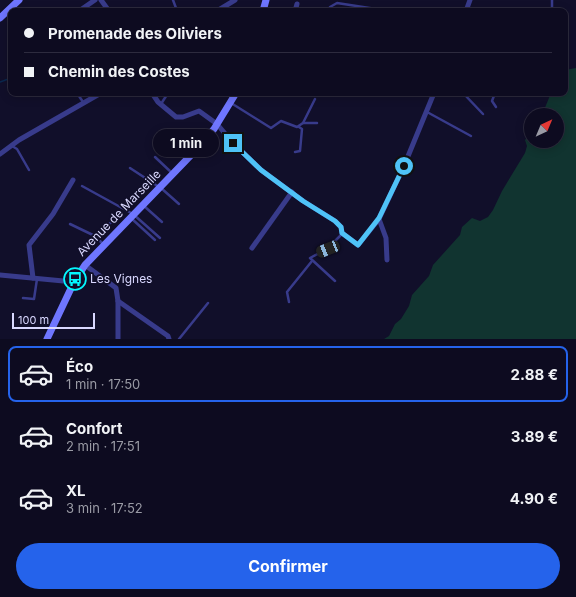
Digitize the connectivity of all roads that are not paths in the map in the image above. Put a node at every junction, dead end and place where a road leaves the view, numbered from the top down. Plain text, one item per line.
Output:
1 (19, 0) edge
2 (95, 0) edge
3 (173, 0) edge
4 (235, 0) edge
5 (297, 4) dead end
6 (11, 8) edge
7 (83, 8) edge
8 (176, 8) dead end
9 (222, 8) edge
10 (296, 8) edge
11 (330, 8) edge
12 (370, 8) edge
13 (8, 10) edge
14 (0, 18) edge
15 (78, 96) edge
16 (96, 96) edge
17 (154, 96) edge
18 (166, 96) edge
19 (234, 96) edge
20 (433, 96) edge
21 (466, 96) edge
22 (493, 96) edge
23 (315, 99) dead end
24 (230, 102) junction
25 (83, 103) junction
26 (160, 104) junction
27 (496, 107) dead end
28 (426, 112) junction
29 (483, 114) dead end
30 (303, 123) junction
31 (316, 123) dead end
32 (217, 124) junction
33 (299, 127) junction
34 (471, 136) dead end
35 (12, 145) junction
36 (295, 152) dead end
37 (0, 154) edge
38 (155, 157) dead end
39 (130, 168) dead end
40 (29, 170) dead end
41 (172, 174) junction
42 (73, 180) dead end
43 (82, 186) dead end
44 (159, 187) junction
45 (292, 192) junction
46 (142, 204) junction
47 (179, 204) dead end
48 (121, 214) dead end
49 (131, 216) junction
50 (379, 218) junction
51 (162, 222) dead end
52 (70, 224) dead end
53 (342, 233) junction
54 (95, 236) junction
55 (160, 238) dead end
56 (156, 240) dead end
57 (103, 244) junction
58 (252, 248) dead end
59 (387, 260) dead end
60 (312, 261) junction
61 (85, 264) junction
62 (0, 275) edge
63 (35, 278) junction
64 (334, 281) dead end
65 (74, 282) junction
66 (23, 298) dead end
67 (118, 301) junction
68 (289, 302) dead end
69 (208, 303) dead end
70 (47, 339) edge
71 (118, 339) edge
72 (169, 339) edge
73 (179, 339) edge

1 - 6 street
2 - 7 street
3 - 8 lane
4 - 9 street
5 - 10 street
11 - 12 lane
13 - 14 street
15 - 25 lane
16 - 25 street
17 - 26 street
18 - 26 lane
19 - 24 street, Avenue de Marseille
20 - 28 street
21 - 29 lane
22 - 27 lane
23 - 30 lane
24 - 32 street, Avenue de Marseille
24 - 33 lane
25 - 35 street
26 - 32 street
28 - 34 lane
28 - 50 street
30 - 31 lane
30 - 33 lane
32 - 41 street, Avenue de Marseille
32 - 45 street
33 - 36 lane
35 - 37 street
35 - 40 lane
38 - 41 lane
39 - 44 lane
41 - 44 street, Avenue de Marseille
42 - 63 street
43 - 49 lane
44 - 46 street, Avenue de Marseille
44 - 47 lane
45 - 53 street
45 - 58 street
46 - 49 street, Avenue de Marseille
46 - 51 lane
48 - 54 lane
49 - 55 lane
49 - 56 lane
49 - 57 street, Avenue de Marseille
50 - 53 street
50 - 59 street
52 - 54 lane
53 - 60 lane
54 - 57 lane
57 - 61 street, Avenue de Marseille
60 - 64 lane
60 - 68 lane
61 - 65 street, Avenue de Marseille
61 - 67 street
62 - 63 street
63 - 65 street
63 - 66 lane
65 - 70 street, Avenue de Marseille
67 - 71 street
67 - 72 street
69 - 73 lane

